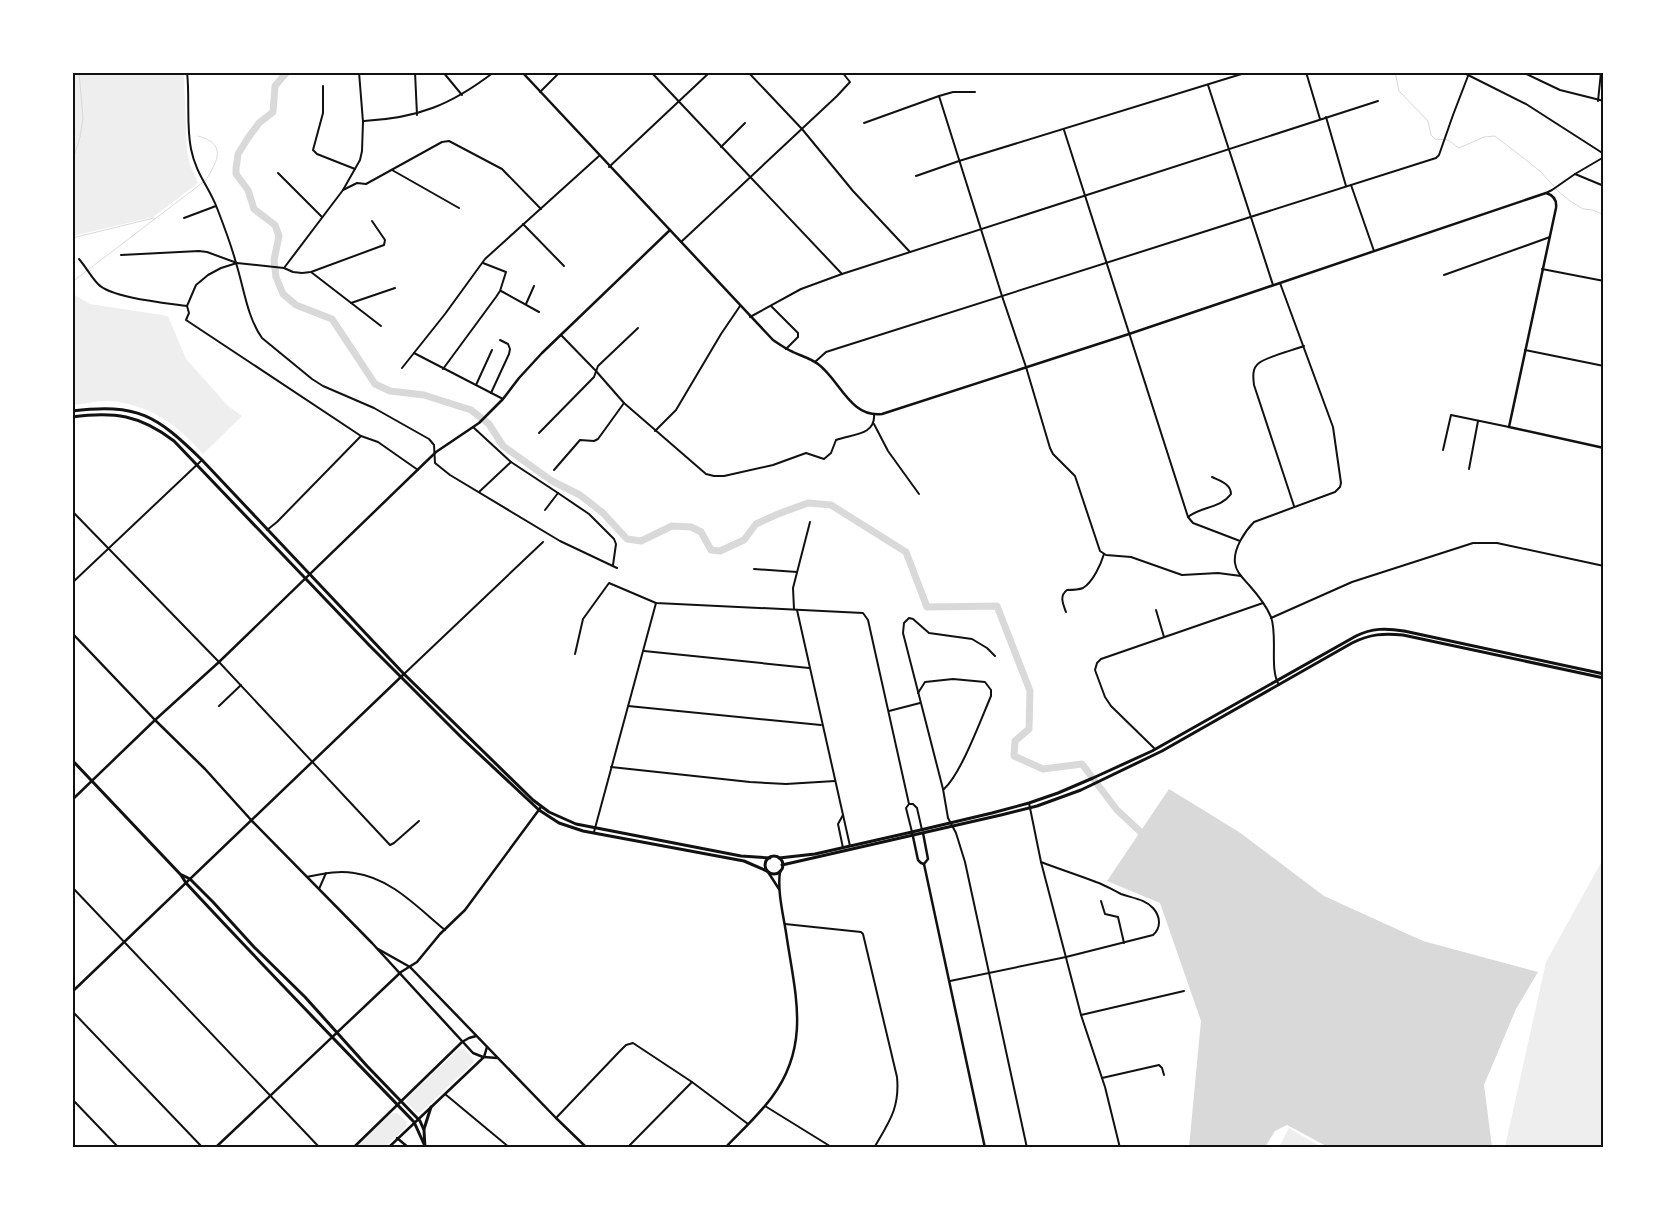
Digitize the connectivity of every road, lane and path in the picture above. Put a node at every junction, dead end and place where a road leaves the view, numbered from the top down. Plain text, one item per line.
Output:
1 (187, 72) edge
2 (359, 72) edge
3 (415, 72) edge
4 (443, 72) edge
5 (494, 72) edge
6 (522, 72) edge
7 (553, 72) edge
8 (560, 72) edge
9 (651, 72) edge
10 (710, 72) edge
11 (748, 72) edge
12 (842, 72) edge
13 (1248, 72) edge
14 (1306, 72) edge
15 (1462, 72) edge
16 (1522, 72) edge
17 (1601, 72) edge
18 (1529, 74) edge
19 (556, 76) junction
20 (1468, 76) junction
21 (1208, 85) junction
22 (323, 86) dead end
23 (540, 92) junction
24 (975, 92) dead end
25 (462, 94) junction
26 (940, 96) junction
27 (1378, 101) dead end
28 (1598, 101) junction
29 (679, 102) junction
30 (1604, 102) edge
31 (417, 114) junction
32 (1326, 117) junction
33 (1320, 119) junction
34 (362, 122) junction
35 (745, 123) dead end
36 (864, 123) dead end
37 (802, 129) junction
38 (1064, 130) junction
39 (721, 147) junction
40 (1228, 149) junction
41 (599, 156) junction
42 (1604, 156) edge
43 (960, 161) junction
44 (610, 167) junction
45 (355, 169) junction
46 (392, 170) junction
47 (278, 173) dead end
48 (1575, 174) junction
49 (916, 176) dead end
50 (750, 178) junction
51 (1350, 185) junction
52 (1346, 186) junction
53 (1604, 186) edge
54 (343, 190) junction
55 (1546, 192) junction
56 (1084, 196) junction
57 (216, 206) junction
58 (459, 208) dead end
59 (541, 208) junction
60 (1250, 216) junction
61 (184, 218) dead end
62 (322, 218) junction
63 (372, 221) dead end
64 (523, 224) junction
65 (982, 228) junction
66 (670, 230) junction
67 (1550, 237) junction
68 (681, 242) junction
69 (1374, 251) junction
70 (910, 252) junction
71 (121, 255) dead end
72 (79, 259) dead end
73 (1106, 262) junction
74 (236, 263) junction
75 (482, 263) junction
76 (564, 266) dead end
77 (284, 268) junction
78 (1542, 269) junction
79 (311, 272) junction
80 (842, 274) junction
81 (1444, 275) dead end
82 (1604, 281) edge
83 (1280, 283) junction
84 (1272, 285) junction
85 (534, 286) dead end
86 (395, 288) dead end
87 (500, 290) junction
88 (1002, 296) junction
89 (351, 303) junction
90 (526, 304) junction
91 (187, 306) junction
92 (740, 306) junction
93 (771, 306) junction
94 (539, 312) dead end
95 (750, 317) junction
96 (381, 326) dead end
97 (638, 328) dead end
98 (1129, 334) junction
99 (561, 335) junction
100 (500, 340) dead end
101 (1304, 346) junction
102 (786, 349) junction
103 (492, 350) dead end
104 (1525, 350) junction
105 (413, 352) junction
106 (815, 362) junction
107 (1604, 366) edge
108 (1026, 367) junction
109 (402, 368) dead end
110 (443, 369) junction
111 (596, 371) junction
112 (476, 385) junction
113 (491, 393) junction
114 (503, 399) junction
115 (624, 403) junction
116 (72, 411) edge
117 (874, 414) junction
118 (72, 417) edge
119 (1478, 421) junction
120 (874, 424) junction
121 (473, 427) junction
122 (1508, 427) junction
123 (655, 431) junction
124 (539, 433) dead end
125 (361, 436) junction
126 (1604, 448) edge
127 (1443, 450) dead end
128 (434, 455) junction
129 (202, 460) junction
130 (511, 462) junction
131 (198, 464) junction
132 (1469, 469) dead end
133 (418, 470) junction
134 (554, 470) dead end
135 (1212, 477) dead end
136 (479, 492) junction
137 (558, 493) junction
138 (919, 494) dead end
139 (1294, 506) junction
140 (545, 510) dead end
141 (72, 511) edge
142 (1188, 518) junction
143 (810, 522) dead end
144 (267, 530) junction
145 (1240, 541) junction
146 (543, 542) dead end
147 (108, 549) junction
148 (1104, 554) junction
149 (613, 565) junction
150 (1604, 566) edge
151 (618, 568) dead end
152 (754, 569) dead end
153 (796, 572) junction
154 (309, 575) junction
155 (1241, 576) junction
156 (305, 578) junction
157 (72, 583) edge
158 (656, 603) junction
159 (1264, 603) junction
160 (795, 610) junction
161 (1156, 610) dead end
162 (1066, 612) dead end
163 (1271, 618) junction
164 (72, 633) edge
165 (1164, 638) junction
166 (644, 651) junction
167 (575, 654) dead end
168 (995, 656) dead end
169 (219, 662) junction
170 (809, 668) junction
171 (1604, 674) edge
172 (403, 676) junction
173 (1604, 678) edge
174 (1276, 681) junction
175 (241, 685) junction
176 (1279, 685) junction
177 (1256, 693) junction
178 (918, 694) junction
179 (1258, 698) junction
180 (920, 703) junction
181 (219, 706) dead end
182 (628, 706) junction
183 (889, 711) junction
184 (155, 720) junction
185 (821, 725) junction
186 (1155, 749) junction
187 (1159, 753) junction
188 (72, 760) edge
189 (313, 761) junction
190 (611, 767) junction
191 (93, 781) junction
192 (835, 781) junction
193 (943, 790) junction
194 (72, 800) edge
195 (1029, 803) junction
196 (910, 804) junction
197 (540, 808) junction
198 (1030, 808) junction
199 (843, 815) junction
200 (252, 821) junction
201 (419, 821) dead end
202 (950, 823) junction
203 (952, 827) junction
204 (595, 831) junction
205 (922, 832) junction
206 (912, 834) junction
207 (850, 848) junction
208 (688, 849) junction
209 (843, 850) junction
210 (770, 858) junction
211 (779, 858) junction
212 (1041, 862) junction
213 (924, 864) junction
214 (782, 865) junction
215 (767, 871) junction
216 (780, 871) junction
217 (326, 874) junction
218 (181, 875) junction
219 (307, 877) junction
220 (190, 879) junction
221 (186, 883) junction
222 (72, 887) edge
223 (319, 889) junction
224 (780, 892) junction
225 (1101, 900) dead end
226 (785, 924) junction
227 (445, 930) junction
228 (124, 942) junction
229 (1124, 943) junction
230 (375, 947) junction
231 (1066, 957) junction
232 (410, 967) junction
233 (988, 973) junction
234 (399, 974) junction
235 (950, 981) junction
236 (1184, 991) dead end
237 (72, 992) edge
238 (72, 1010) edge
239 (1081, 1015) junction
240 (336, 1033) junction
241 (333, 1036) junction
242 (476, 1036) junction
243 (462, 1042) junction
244 (487, 1047) junction
245 (483, 1057) junction
246 (498, 1058) junction
247 (1164, 1075) dead end
248 (1102, 1078) junction
249 (692, 1082) junction
250 (445, 1094) junction
251 (270, 1095) junction
252 (72, 1099) edge
253 (401, 1101) junction
254 (397, 1105) junction
255 (765, 1106) junction
256 (430, 1107) junction
257 (556, 1118) junction
258 (418, 1119) junction
259 (414, 1122) junction
260 (748, 1124) junction
261 (424, 1130) junction
262 (397, 1138) junction
263 (425, 1146) edge
264 (119, 1148) edge
265 (202, 1148) edge
266 (215, 1148) edge
267 (320, 1148) edge
268 (353, 1148) edge
269 (388, 1148) edge
270 (409, 1148) edge
271 (510, 1148) edge
272 (586, 1148) edge
273 (627, 1148) edge
274 (725, 1148) edge
275 (833, 1148) edge
276 (874, 1148) edge
277 (986, 1148) edge
278 (1027, 1148) edge
279 (1120, 1148) edge

1 - 57 street
2 - 34 street
3 - 31 street
4 - 25 street
5 - 25 street
6 - 23 street
7 - 19 street
8 - 19 street
9 - 29 street
10 - 29 street
11 - 37 street
12 - 37 street
13 - 21 street
14 - 33 street
15 - 20 street
16 - 18 street
17 - 28 street
18 - 28 street
19 - 23 street
20 - 42 street
20 - 51 street
21 - 38 street
21 - 40 street
22 - 45 street
23 - 41 street
24 - 26 street
25 - 31 street
26 - 36 street
26 - 43 street
27 - 32 street
28 - 30 street
29 - 39 street
29 - 44 street
31 - 34 street
32 - 33 street
32 - 52 street
33 - 40 street
34 - 45 street
35 - 39 street
37 - 50 street
37 - 70 street
38 - 43 street
38 - 56 street
39 - 50 street
40 - 56 street
40 - 60 street
41 - 44 street
41 - 59 street
42 - 48 street
43 - 49 street
43 - 65 street
44 - 66 street
45 - 54 street
46 - 54 street
46 - 58 street
46 - 59 street
47 - 62 street
48 - 53 street
48 - 55 street
50 - 68 street
50 - 80 street
51 - 52 street
51 - 69 street
52 - 60 street
54 - 62 street
55 - 67 street
55 - 69 street
56 - 65 street
56 - 73 street
57 - 61 street
57 - 74 street
59 - 64 street
60 - 73 street
60 - 84 street
62 - 77 street
63 - 79 street
64 - 75 street
64 - 76 street
65 - 70 street
65 - 88 street
66 - 68 street
66 - 99 street
67 - 78 street
67 - 81 street
68 - 92 street
69 - 83 street
70 - 80 street
71 - 74 street
72 - 91 street
73 - 88 street
73 - 98 street
74 - 77 street
74 - 91 street
74 - 128 street
75 - 87 street
75 - 105 street
77 - 79 street
78 - 82 street
78 - 104 street
79 - 89 street
80 - 93 street
83 - 84 street
83 - 101 street
84 - 98 street
85 - 90 street
86 - 89 street
87 - 90 street
87 - 110 street
88 - 106 street
88 - 108 street
89 - 96 street
90 - 94 street
91 - 125 street
92 - 95 street
92 - 123 street
93 - 95 street
93 - 102 street
95 - 102 street
97 - 111 street
98 - 108 street
98 - 142 street
99 - 111 street
99 - 114 street
100 - 113 street
101 - 139 street
101 - 139 street
102 - 106 street
103 - 112 street
104 - 107 street
104 - 122 street
105 - 109 street
105 - 110 street
106 - 117 street
108 - 117 street
108 - 148 street
110 - 112 street
111 - 115 street
111 - 124 street
112 - 113 street
113 - 114 street
114 - 121 street
115 - 123 street
115 - 134 street
116 - 129 main road
117 - 120 street
118 - 131 main road
119 - 122 street
119 - 127 street
119 - 132 street
120 - 123 street
120 - 138 street
121 - 128 street
121 - 130 street
122 - 126 street
125 - 133 street
125 - 144 street
128 - 133 street
128 - 136 street
129 - 131 street
129 - 144 main road
130 - 136 street
130 - 137 street
131 - 147 street
131 - 156 main road
133 - 154 street
135 - 142 street
136 - 149 street
137 - 140 street
137 - 149 street
139 - 145 street
141 - 147 street
142 - 145 street
143 - 153 street
144 - 154 main road
145 - 155 street
146 - 172 street
147 - 157 street
147 - 169 street
148 - 155 street
148 - 162 street
149 - 151 street
150 - 163 street
152 - 153 street
153 - 160 street
154 - 156 street
154 - 172 main road
155 - 159 street
156 - 169 street
156 - 172 main road
158 - 160 street
158 - 166 street
158 - 167 street
159 - 163 street
159 - 165 street
160 - 170 street
160 - 183 street
161 - 165 street
163 - 174 street
164 - 184 street
165 - 186 street
166 - 170 street
166 - 182 street
168 - 178 street
169 - 175 street
169 - 184 street
170 - 185 street
171 - 174 main road
172 - 189 street
172 - 197 main road
173 - 176 main road
174 - 176 street
174 - 177 main road
175 - 181 street
175 - 189 street
176 - 179 main road
177 - 179 main road
177 - 186 main road
178 - 180 street
178 - 193 street
179 - 187 main road
180 - 183 street
180 - 193 street
182 - 185 street
182 - 190 street
183 - 196 street
184 - 191 street
184 - 200 street
185 - 192 street
186 - 187 street
186 - 195 main road
187 - 198 main road
188 - 191 main road
189 - 200 street
189 - 201 street
190 - 192 street
190 - 204 street
191 - 194 street
191 - 218 main road
192 - 199 street
193 - 202 street
195 - 198 street
195 - 202 main road
196 - 205 street
196 - 206 street
197 - 204 main road
197 - 227 street
198 - 203 main road
198 - 212 street
199 - 207 street
199 - 209 street
200 - 219 street
200 - 220 street
202 - 203 street
202 - 205 main road
203 - 205 main road
203 - 233 street
204 - 208 main road
205 - 206 main road
205 - 213 street
206 - 207 main road
206 - 213 street
207 - 209 main road
208 - 210 main road
208 - 215 main road
209 - 211 main road
209 - 214 main road
210 - 211 main road
210 - 215 main road
211 - 214 main road
212 - 229 street
212 - 231 street
213 - 235 street
214 - 216 main road
215 - 216 main road
215 - 224 street
216 - 224 street
217 - 219 street
217 - 223 street
217 - 227 street
218 - 220 main road
218 - 221 main road
219 - 223 street
220 - 221 street
220 - 240 main road
221 - 228 street
221 - 241 main road
222 - 228 street
223 - 230 street
224 - 226 street
225 - 229 street
226 - 255 street
226 - 276 street
227 - 232 street
228 - 237 street
228 - 251 street
229 - 231 street
230 - 232 street
230 - 234 street
231 - 233 street
231 - 239 street
232 - 234 street
232 - 242 street
233 - 235 street
233 - 278 street
234 - 240 street
234 - 243 street
235 - 277 street
236 - 239 street
238 - 265 street
239 - 248 street
240 - 241 street
240 - 253 main road
241 - 251 street
241 - 254 main road
242 - 243 street
242 - 244 street
243 - 245 street
243 - 253 street
244 - 245 street
244 - 246 street
245 - 246 street
245 - 250 street
246 - 257 street
247 - 248 street
248 - 279 street
249 - 257 street
249 - 260 street
249 - 273 street
250 - 256 street
250 - 271 street
251 - 266 street
251 - 267 street
252 - 264 street
253 - 254 street
253 - 258 main road
254 - 259 main road
254 - 268 street
255 - 260 street
255 - 275 street
256 - 258 street
256 - 261 main road
257 - 272 street
258 - 259 street
258 - 261 main road
259 - 262 street
259 - 263 main road
260 - 274 street
261 - 263 main road
262 - 269 street
262 - 270 street

